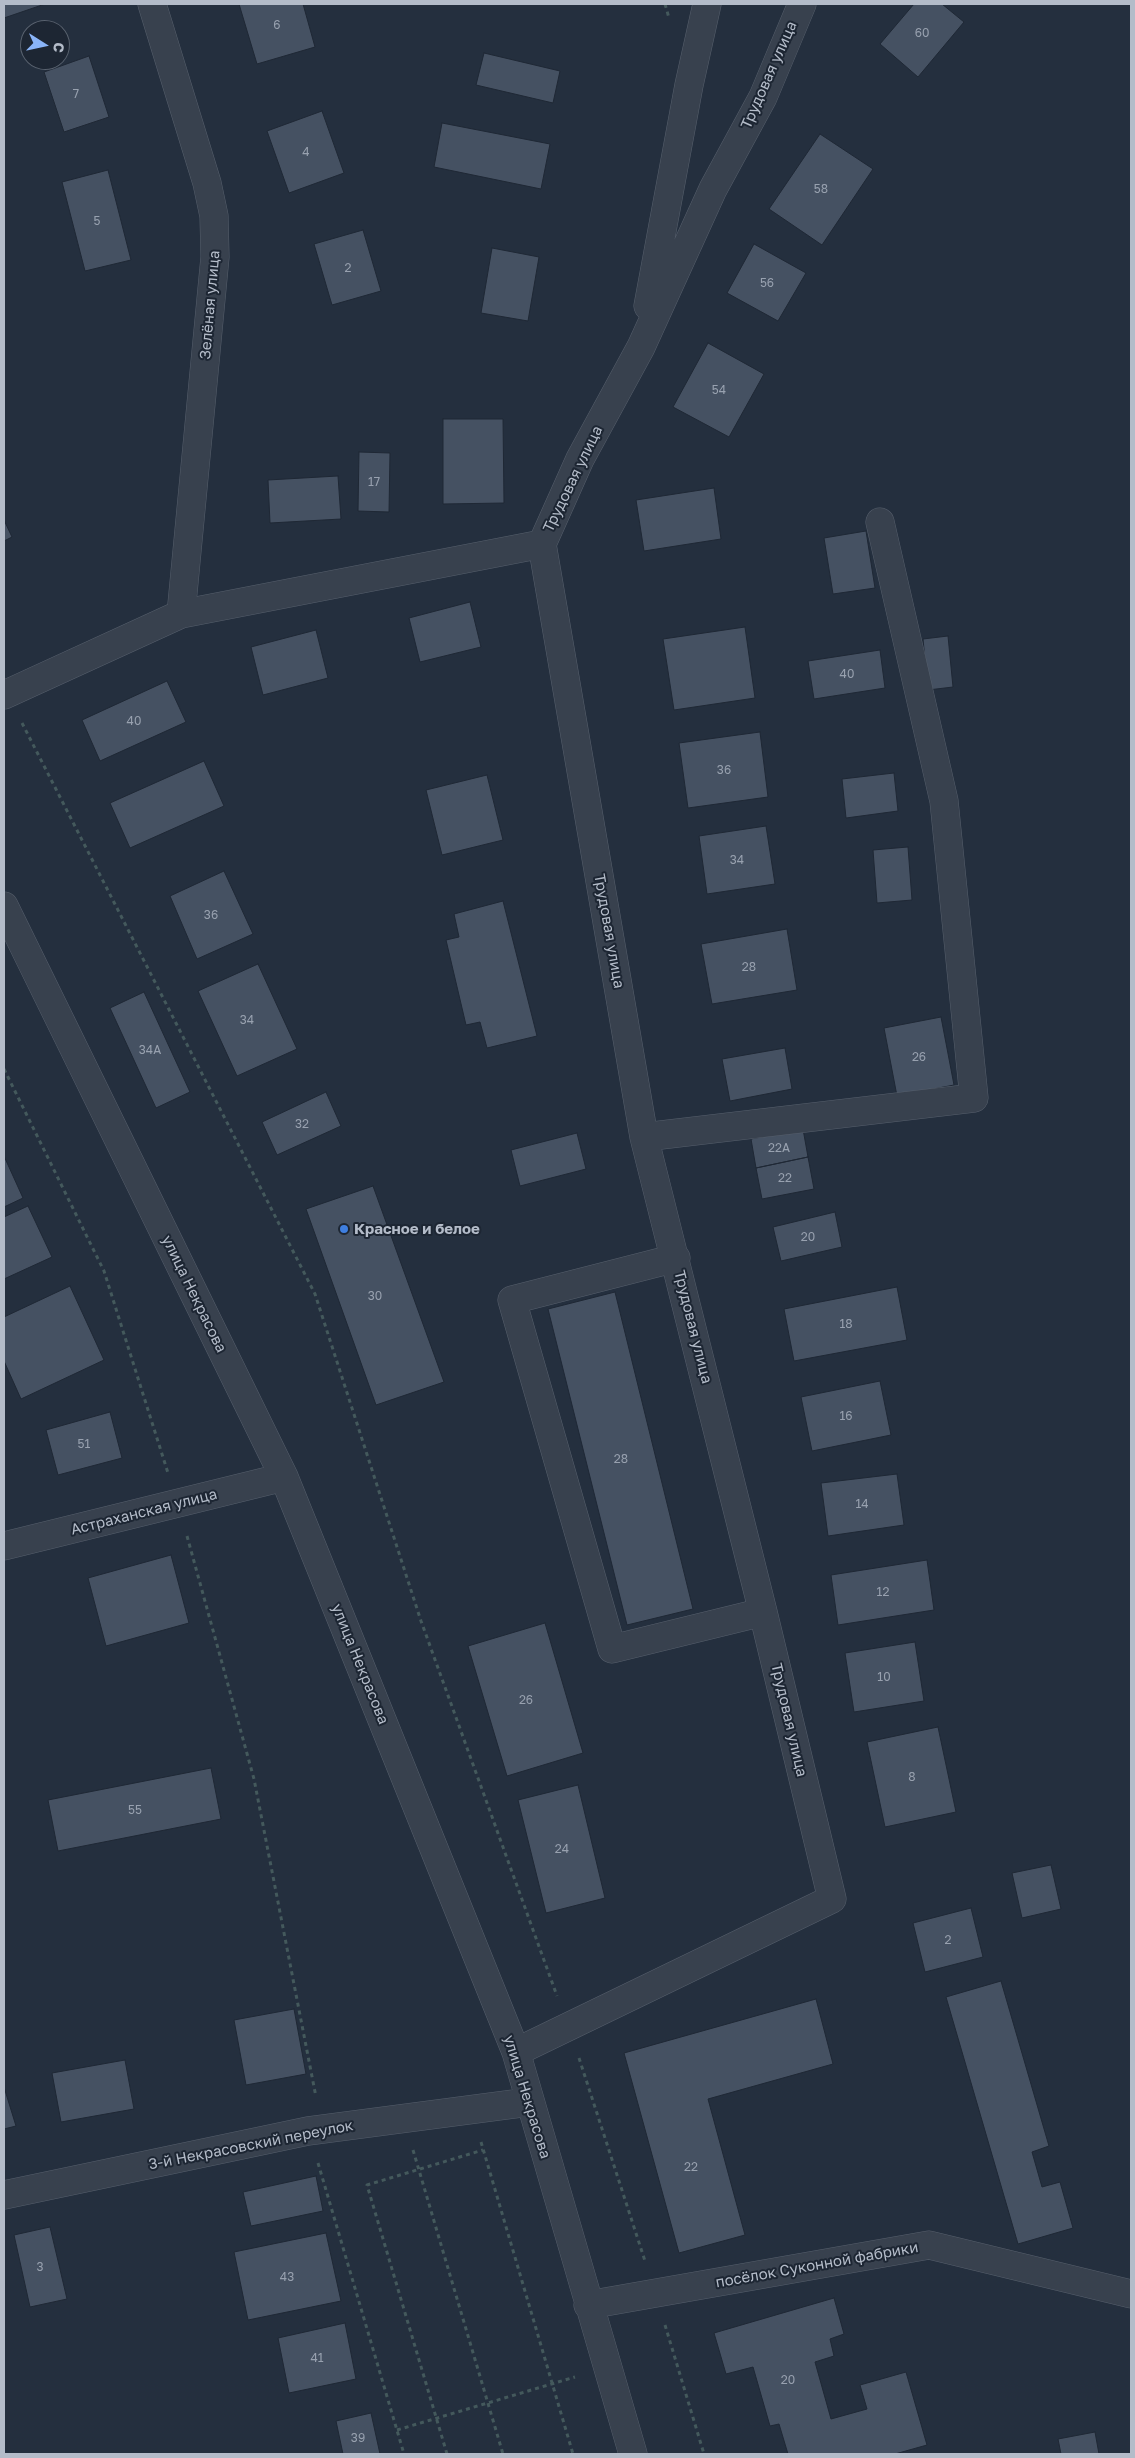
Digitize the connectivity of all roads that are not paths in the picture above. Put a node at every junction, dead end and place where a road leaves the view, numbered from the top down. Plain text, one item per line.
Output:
1 (152, 4) edge
2 (707, 4) edge
3 (802, 4) edge
4 (641, 347) junction
5 (880, 522) dead end
6 (542, 544) junction
7 (181, 614) junction
8 (5, 695) edge
9 (4, 906) edge
10 (644, 1137) junction
11 (676, 1258) junction
12 (284, 1477) junction
13 (4, 1546) edge
14 (763, 1612) junction
15 (516, 2052) junction
16 (529, 2102) junction
17 (4, 2195) edge
18 (1131, 2294) edge
19 (588, 2305) junction
20 (633, 2454) edge

1 - 7 street, Зелёная улица
2 - 4 street
3 - 4 street, Трудовая улица
4 - 6 street, Трудовая улица
5 - 10 street
6 - 7 street
6 - 10 street, Трудовая улица
7 - 8 street
9 - 12 street, улица Некрасова
10 - 11 street, Трудовая улица
11 - 14 street, Трудовая улица
11 - 14 street
12 - 13 street, Астраханская улица
12 - 15 street, улица Некрасова
14 - 15 street, Трудовая улица
15 - 16 street, улица Некрасова
16 - 17 street, 3-й Некрасовский переулок
16 - 19 street, улица Некрасова
18 - 19 street, посёлок Суконной фабрики
19 - 20 street, улица Некрасова

